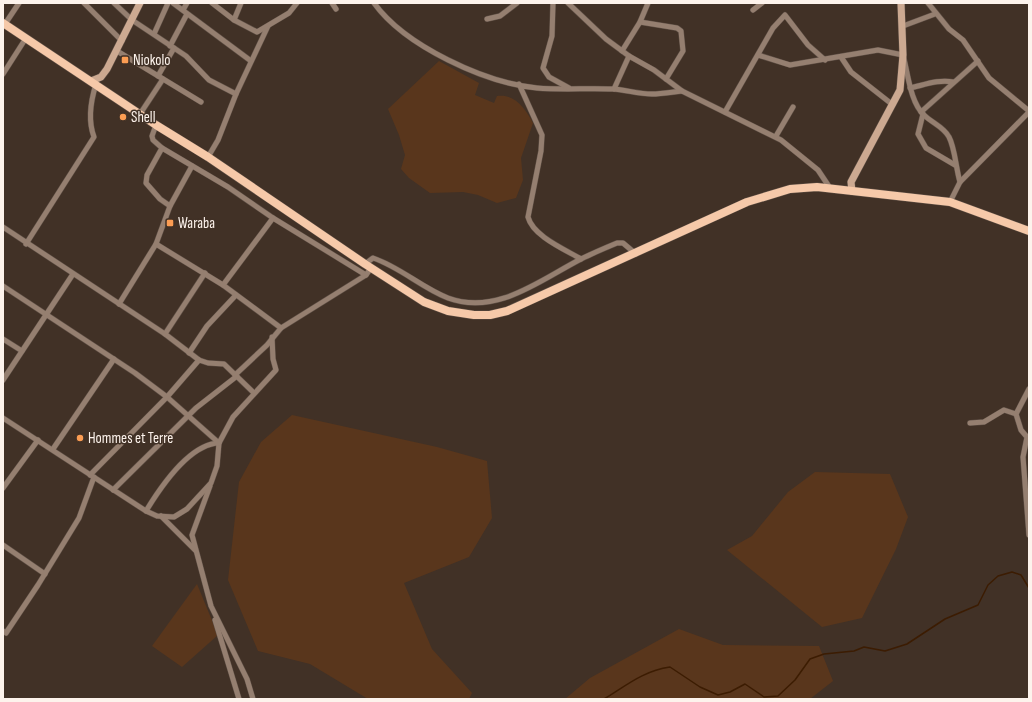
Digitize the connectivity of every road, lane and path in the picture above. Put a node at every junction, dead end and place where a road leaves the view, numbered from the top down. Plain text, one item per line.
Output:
1 (19, 3) edge
2 (84, 3) edge
3 (114, 3) edge
4 (140, 3) edge
5 (168, 3) edge
6 (173, 3) edge
7 (187, 3) edge
8 (212, 3) edge
9 (241, 3) edge
10 (297, 3) edge
11 (332, 3) edge
12 (374, 3) edge
13 (517, 3) edge
14 (553, 3) edge
15 (568, 3) edge
16 (648, 3) edge
17 (762, 3) edge
18 (901, 3) edge
19 (928, 3) edge
20 (336, 9) dead end
21 (753, 10) dead end
22 (185, 12) junction
23 (935, 14) junction
24 (488, 19) dead end
25 (132, 20) junction
26 (234, 20) junction
27 (640, 22) junction
28 (4, 24) edge
29 (268, 26) junction
30 (903, 26) junction
31 (154, 34) junction
32 (26, 38) junction
33 (122, 41) junction
34 (172, 47) junction
35 (117, 51) junction
36 (622, 51) junction
37 (758, 55) junction
38 (903, 55) junction
39 (629, 56) junction
40 (841, 57) junction
41 (825, 60) junction
42 (251, 61) junction
43 (978, 61) junction
44 (107, 69) junction
45 (3, 74) edge
46 (160, 78) junction
47 (666, 79) junction
48 (94, 82) junction
49 (953, 82) junction
50 (519, 84) junction
51 (910, 88) junction
52 (570, 89) junction
53 (614, 89) junction
54 (105, 90) junction
55 (682, 92) junction
56 (236, 94) junction
57 (201, 102) dead end
58 (892, 105) junction
59 (793, 107) dead end
60 (725, 112) junction
61 (1029, 112) edge
62 (922, 113) junction
63 (140, 114) junction
64 (156, 125) junction
65 (776, 136) junction
66 (162, 148) junction
67 (208, 157) junction
68 (956, 165) junction
69 (192, 166) junction
70 (960, 182) junction
71 (830, 188) junction
72 (852, 191) junction
73 (950, 202) junction
74 (170, 206) junction
75 (273, 218) junction
76 (3, 227) edge
77 (1029, 231) edge
78 (26, 244) junction
79 (156, 244) junction
80 (636, 254) junction
81 (581, 259) junction
82 (367, 269) junction
83 (205, 273) junction
84 (73, 274) junction
85 (223, 285) junction
86 (3, 286) edge
87 (236, 295) junction
88 (119, 304) junction
89 (47, 315) junction
90 (282, 328) junction
91 (165, 334) junction
92 (272, 337) junction
93 (3, 339) edge
94 (22, 352) junction
95 (189, 353) junction
96 (114, 359) junction
97 (199, 360) junction
98 (236, 376) junction
99 (3, 380) edge
100 (1029, 390) edge
101 (254, 393) junction
102 (167, 397) junction
103 (1016, 414) junction
104 (189, 415) junction
105 (3, 418) edge
106 (970, 423) dead end
107 (38, 440) junction
108 (219, 443) junction
109 (53, 449) junction
110 (1029, 454) edge
111 (1024, 457) junction
112 (92, 476) junction
113 (210, 483) junction
114 (3, 488) edge
115 (114, 490) junction
116 (146, 511) junction
117 (161, 516) junction
118 (1029, 535) edge
119 (3, 545) edge
120 (196, 550) junction
121 (45, 574) junction
122 (211, 606) junction
123 (5, 632) edge
124 (3, 638) edge
125 (239, 699) edge
126 (253, 699) edge

1 - 28 street
2 - 33 street
3 - 25 street
4 - 25 street
5 - 31 street
6 - 22 street
7 - 22 street
8 - 26 street
9 - 26 street
10 - 29 street
11 - 20 street
12 - 50 street
13 - 24 street
14 - 52 street
15 - 36 street
16 - 27 street
17 - 21 street
18 - 30 street
19 - 23 street
22 - 34 street
22 - 42 street
23 - 30 street
23 - 43 street
25 - 31 street
25 - 33 street
26 - 29 street
27 - 36 street
27 - 47 street
28 - 32 main road
29 - 42 street
30 - 38 street
31 - 34 street
32 - 45 street
32 - 48 main road
33 - 35 street
34 - 46 street
34 - 56 street
35 - 44 street
35 - 46 street
36 - 39 street
37 - 41 street
37 - 41 street
37 - 60 street
38 - 40 street
38 - 51 street
38 - 58 street
39 - 47 street
39 - 53 street
40 - 41 street
40 - 58 street
42 - 56 street
43 - 49 street
43 - 61 street
44 - 48 street
44 - 54 street
46 - 57 street
46 - 63 street
47 - 55 street
48 - 54 main road
48 - 78 street
49 - 51 street
49 - 62 street
50 - 52 street
50 - 81 street
51 - 62 street
52 - 53 street
53 - 55 street
54 - 63 main road
55 - 60 street
56 - 67 street
58 - 72 street
59 - 65 street
60 - 65 street
61 - 70 street
62 - 68 street
62 - 68 street
63 - 64 main road
64 - 66 street
64 - 67 main road
65 - 71 street
66 - 69 street
66 - 74 street
67 - 82 main road
68 - 70 street
69 - 74 street
69 - 75 street
70 - 73 street
71 - 72 main road
71 - 80 main road
72 - 73 main road
73 - 77 main road
74 - 79 street
75 - 82 street
75 - 85 street
76 - 78 street
78 - 84 street
79 - 83 street
79 - 88 street
80 - 81 street
80 - 82 main road
81 - 82 street
82 - 90 street
83 - 85 street
83 - 91 street
84 - 88 street
84 - 89 street
85 - 87 street
86 - 89 street
87 - 90 street
87 - 95 street
88 - 91 street
89 - 94 street
89 - 96 street
90 - 92 street
91 - 95 street
92 - 98 street
92 - 101 street
93 - 94 street
94 - 99 street
95 - 97 street
96 - 102 street
96 - 109 street
97 - 98 street
97 - 102 street
98 - 101 street
98 - 104 street
100 - 103 street
101 - 108 street
102 - 104 street
102 - 112 street
103 - 106 street
103 - 111 street
104 - 108 street
104 - 115 street
105 - 107 street
107 - 109 street
107 - 114 street
108 - 113 street
108 - 116 street
109 - 112 street
110 - 111 street
111 - 118 street
112 - 115 street
112 - 121 street
113 - 117 street
113 - 120 street
115 - 116 street
116 - 117 street
117 - 120 street
119 - 121 street
120 - 122 street
121 - 123 street
122 - 125 street
122 - 126 street
123 - 124 street

